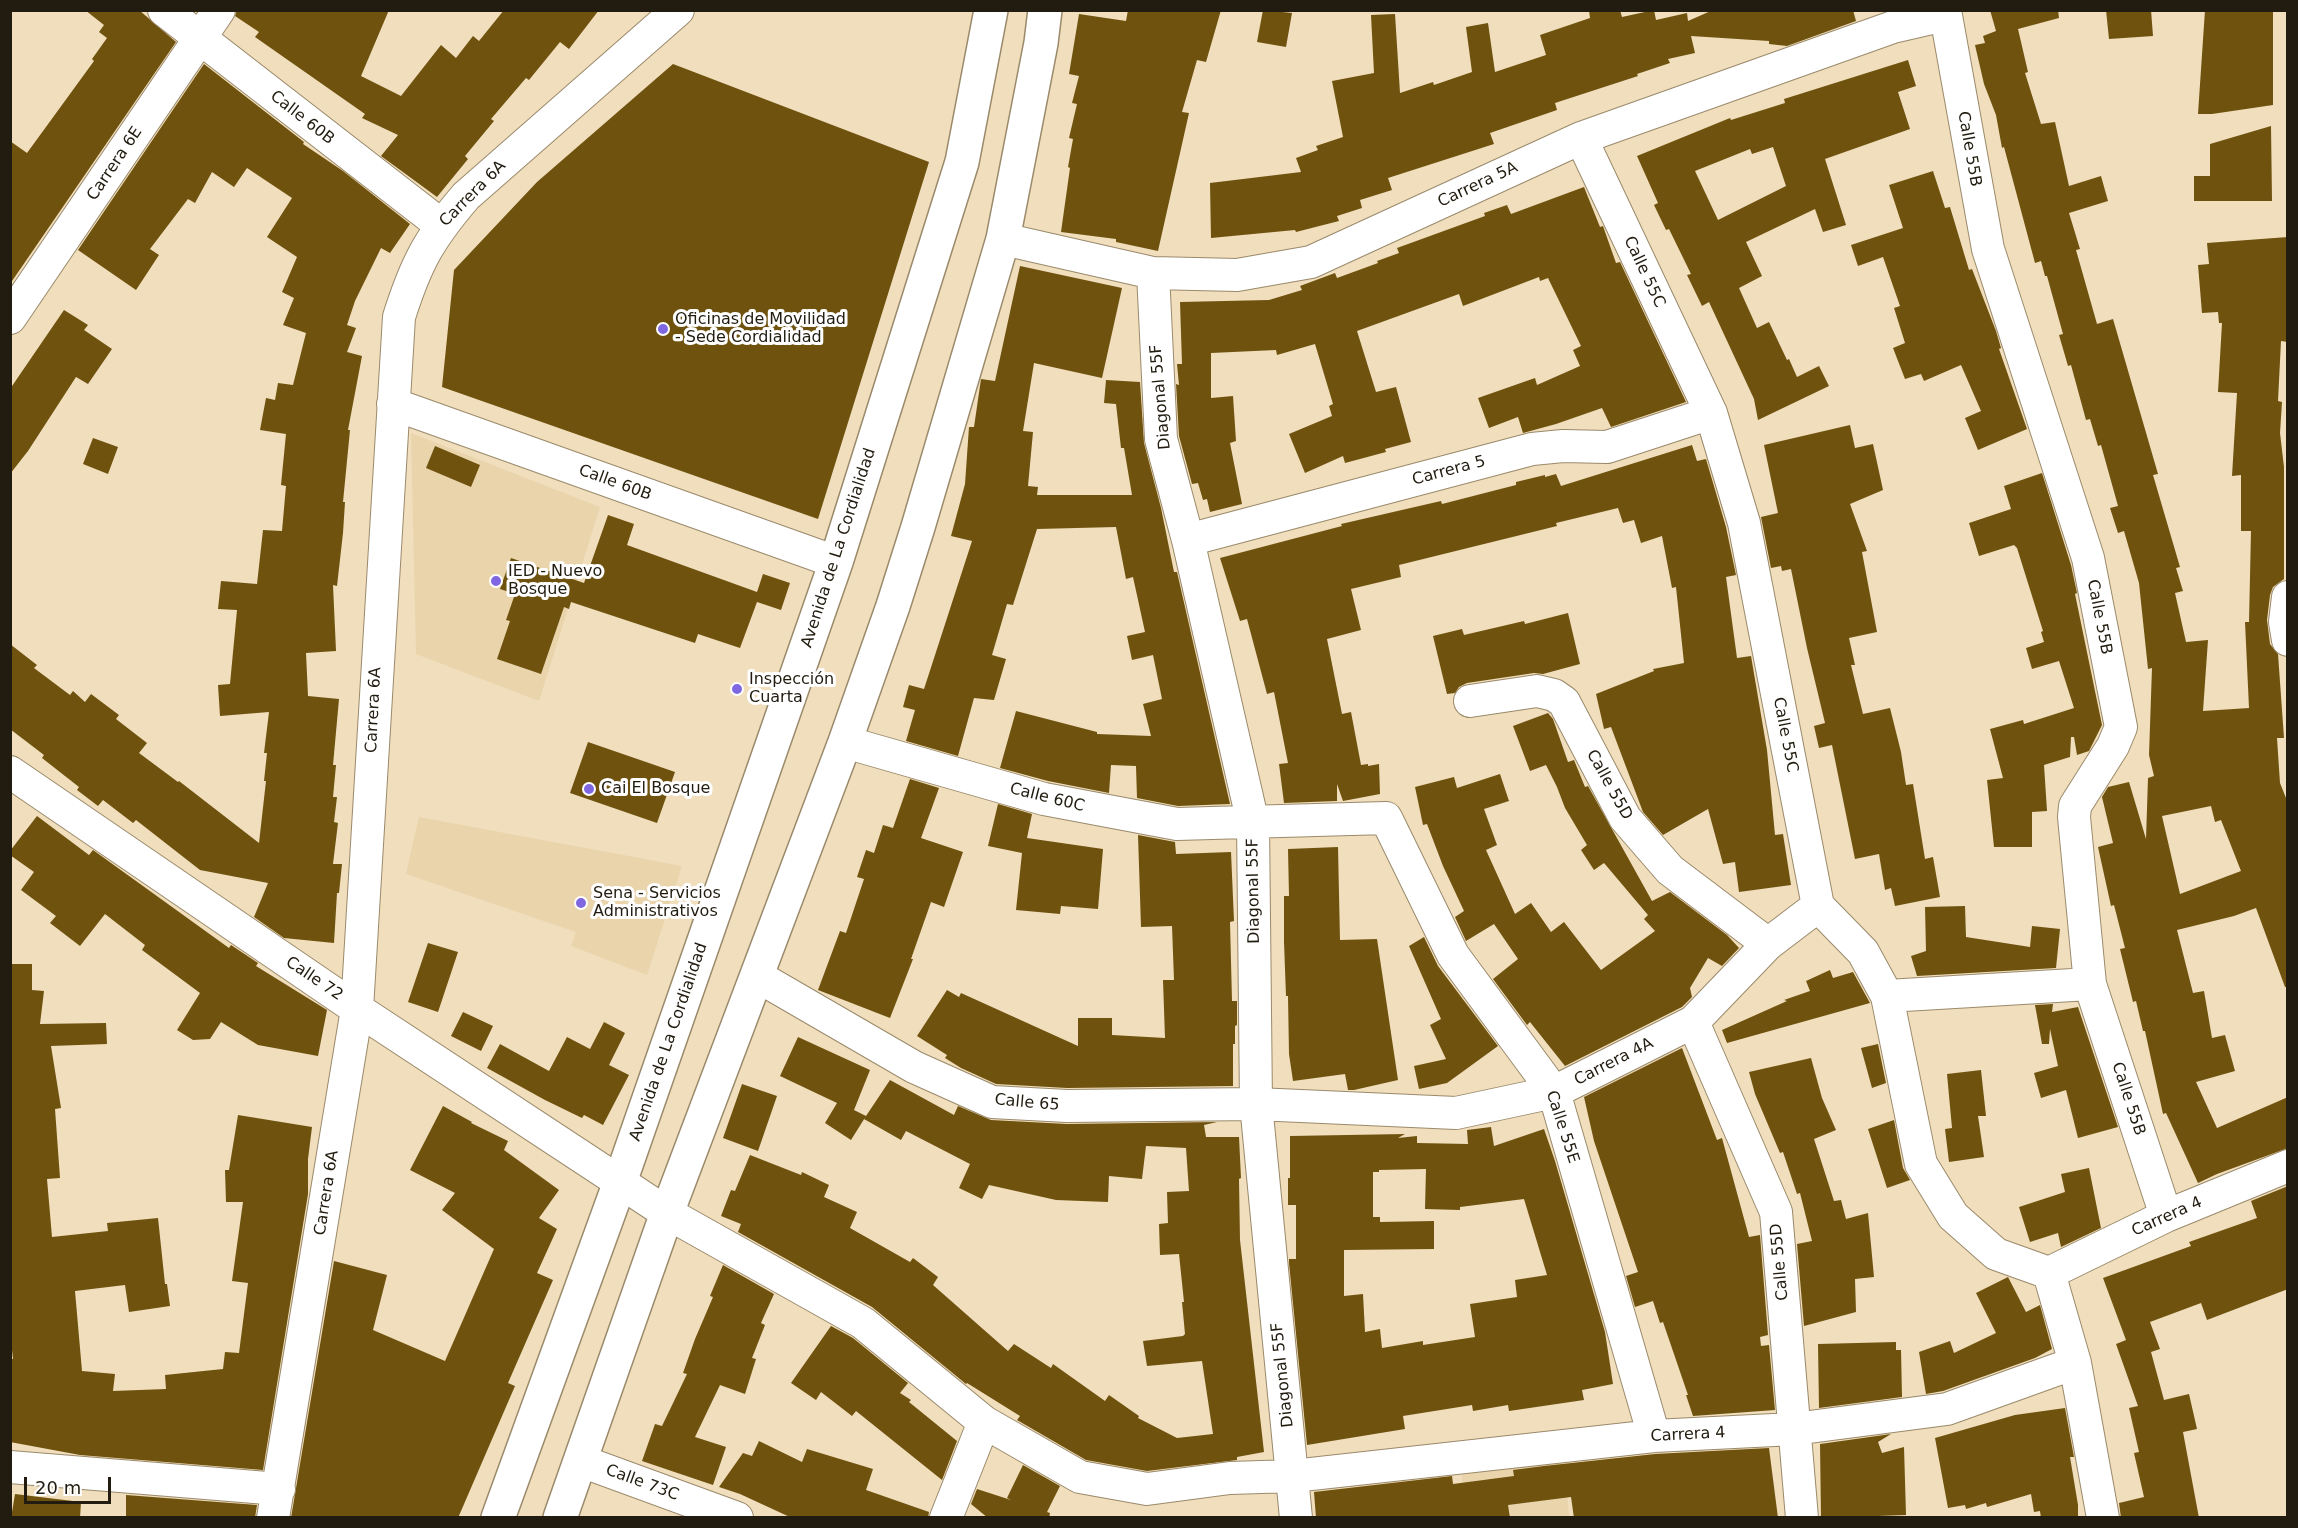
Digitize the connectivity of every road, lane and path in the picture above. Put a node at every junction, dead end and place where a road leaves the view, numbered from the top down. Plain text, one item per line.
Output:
1 (164, 10) edge
2 (219, 10) edge
3 (678, 10) edge
4 (992, 10) edge
5 (1046, 10) edge
6 (1945, 13) edge
7 (1893, 19) edge
8 (200, 39) junction
9 (1581, 138) junction
10 (441, 225) junction
11 (1003, 239) junction
12 (1153, 273) junction
13 (10, 318) edge
14 (393, 404) junction
15 (1711, 413) junction
16 (1188, 540) junction
17 (836, 562) junction
18 (2288, 597) edge
19 (2288, 640) edge
20 (1470, 701) dead end
21 (845, 742) junction
22 (10, 772) edge
23 (1386, 818) joint
24 (1253, 823) junction
25 (1818, 906) junction
26 (1768, 944) junction
27 (757, 976) junction
28 (2090, 984) junction
29 (1887, 996) junction
30 (357, 1009) junction
31 (1693, 1022) junction
32 (1554, 1092) junction
33 (1256, 1104) junction
34 (2288, 1166) edge
35 (620, 1182) junction
36 (667, 1213) junction
37 (2166, 1216) junction
38 (2049, 1273) junction
39 (2075, 1364) junction
40 (984, 1422) junction
41 (1794, 1429) junction
42 (1654, 1436) junction
43 (581, 1461) junction
44 (10, 1467) edge
45 (1293, 1476) junction
46 (276, 1503) edge
47 (498, 1518) edge
48 (560, 1518) edge
49 (737, 1518) edge
50 (946, 1518) edge
51 (1296, 1518) edge
52 (1802, 1518) edge
53 (2103, 1518) edge

1 - 8 street, Calle 60B
2 - 8 street, Carrera 6E
3 - 10 street, Carrera 6A
4 - 17 main road, Avenida de La Cordialidad
5 - 11 main road
6 - 7 street, Carrera 5A
6 - 28 street, Calle 55B
7 - 9 street, Carrera 5A
8 - 10 street, Calle 60B
8 - 13 street, Carrera 6E
9 - 12 street, Carrera 5A
9 - 15 street, Calle 55C
10 - 14 street, Carrera 6A
11 - 12 street, Carrera 5A
11 - 21 main road
12 - 16 street, Diagonal 55F
14 - 17 street, Calle 60B
14 - 30 street, Carrera 6A
15 - 16 street, Carrera 5
15 - 25 street, Calle 55C
16 - 24 street, Diagonal 55F
17 - 35 main road, Avenida de La Cordialidad
18 - 19 street
20 - 26 street, Calle 55D
21 - 24 street, Calle 60C
21 - 27 main road
22 - 30 street, Calle 72
23 - 24 street, Calle 60C
23 - 32 street, Calle 55E
24 - 33 street, Diagonal 55F
25 - 26 street, Carrera 4A
25 - 29 street
26 - 31 street, Carrera 4A
27 - 33 street, Calle 65
27 - 36 main road
28 - 29 street
28 - 37 street, Calle 55B
29 - 38 street
30 - 35 street, Calle 72
30 - 46 street, Carrera 6A
31 - 32 street, Carrera 4A
31 - 41 street, Calle 55D
32 - 33 street, Carrera 4A
32 - 42 street, Calle 55E
33 - 45 street, Diagonal 55F
34 - 37 street, Carrera 4
35 - 36 street, Calle 72
35 - 47 main road, Avenida de La Cordialidad
36 - 40 street, Calle 72
36 - 43 main road
37 - 38 street, Carrera 4
38 - 39 street
39 - 41 street, Carrera 4
39 - 53 street
40 - 45 street, Carrera 4
40 - 50 street
41 - 42 street, Carrera 4
41 - 52 street, Calle 55D
42 - 45 street, Carrera 4
43 - 48 main road
43 - 49 street, Calle 73C
44 - 46 street
45 - 51 street, Diagonal 55F

